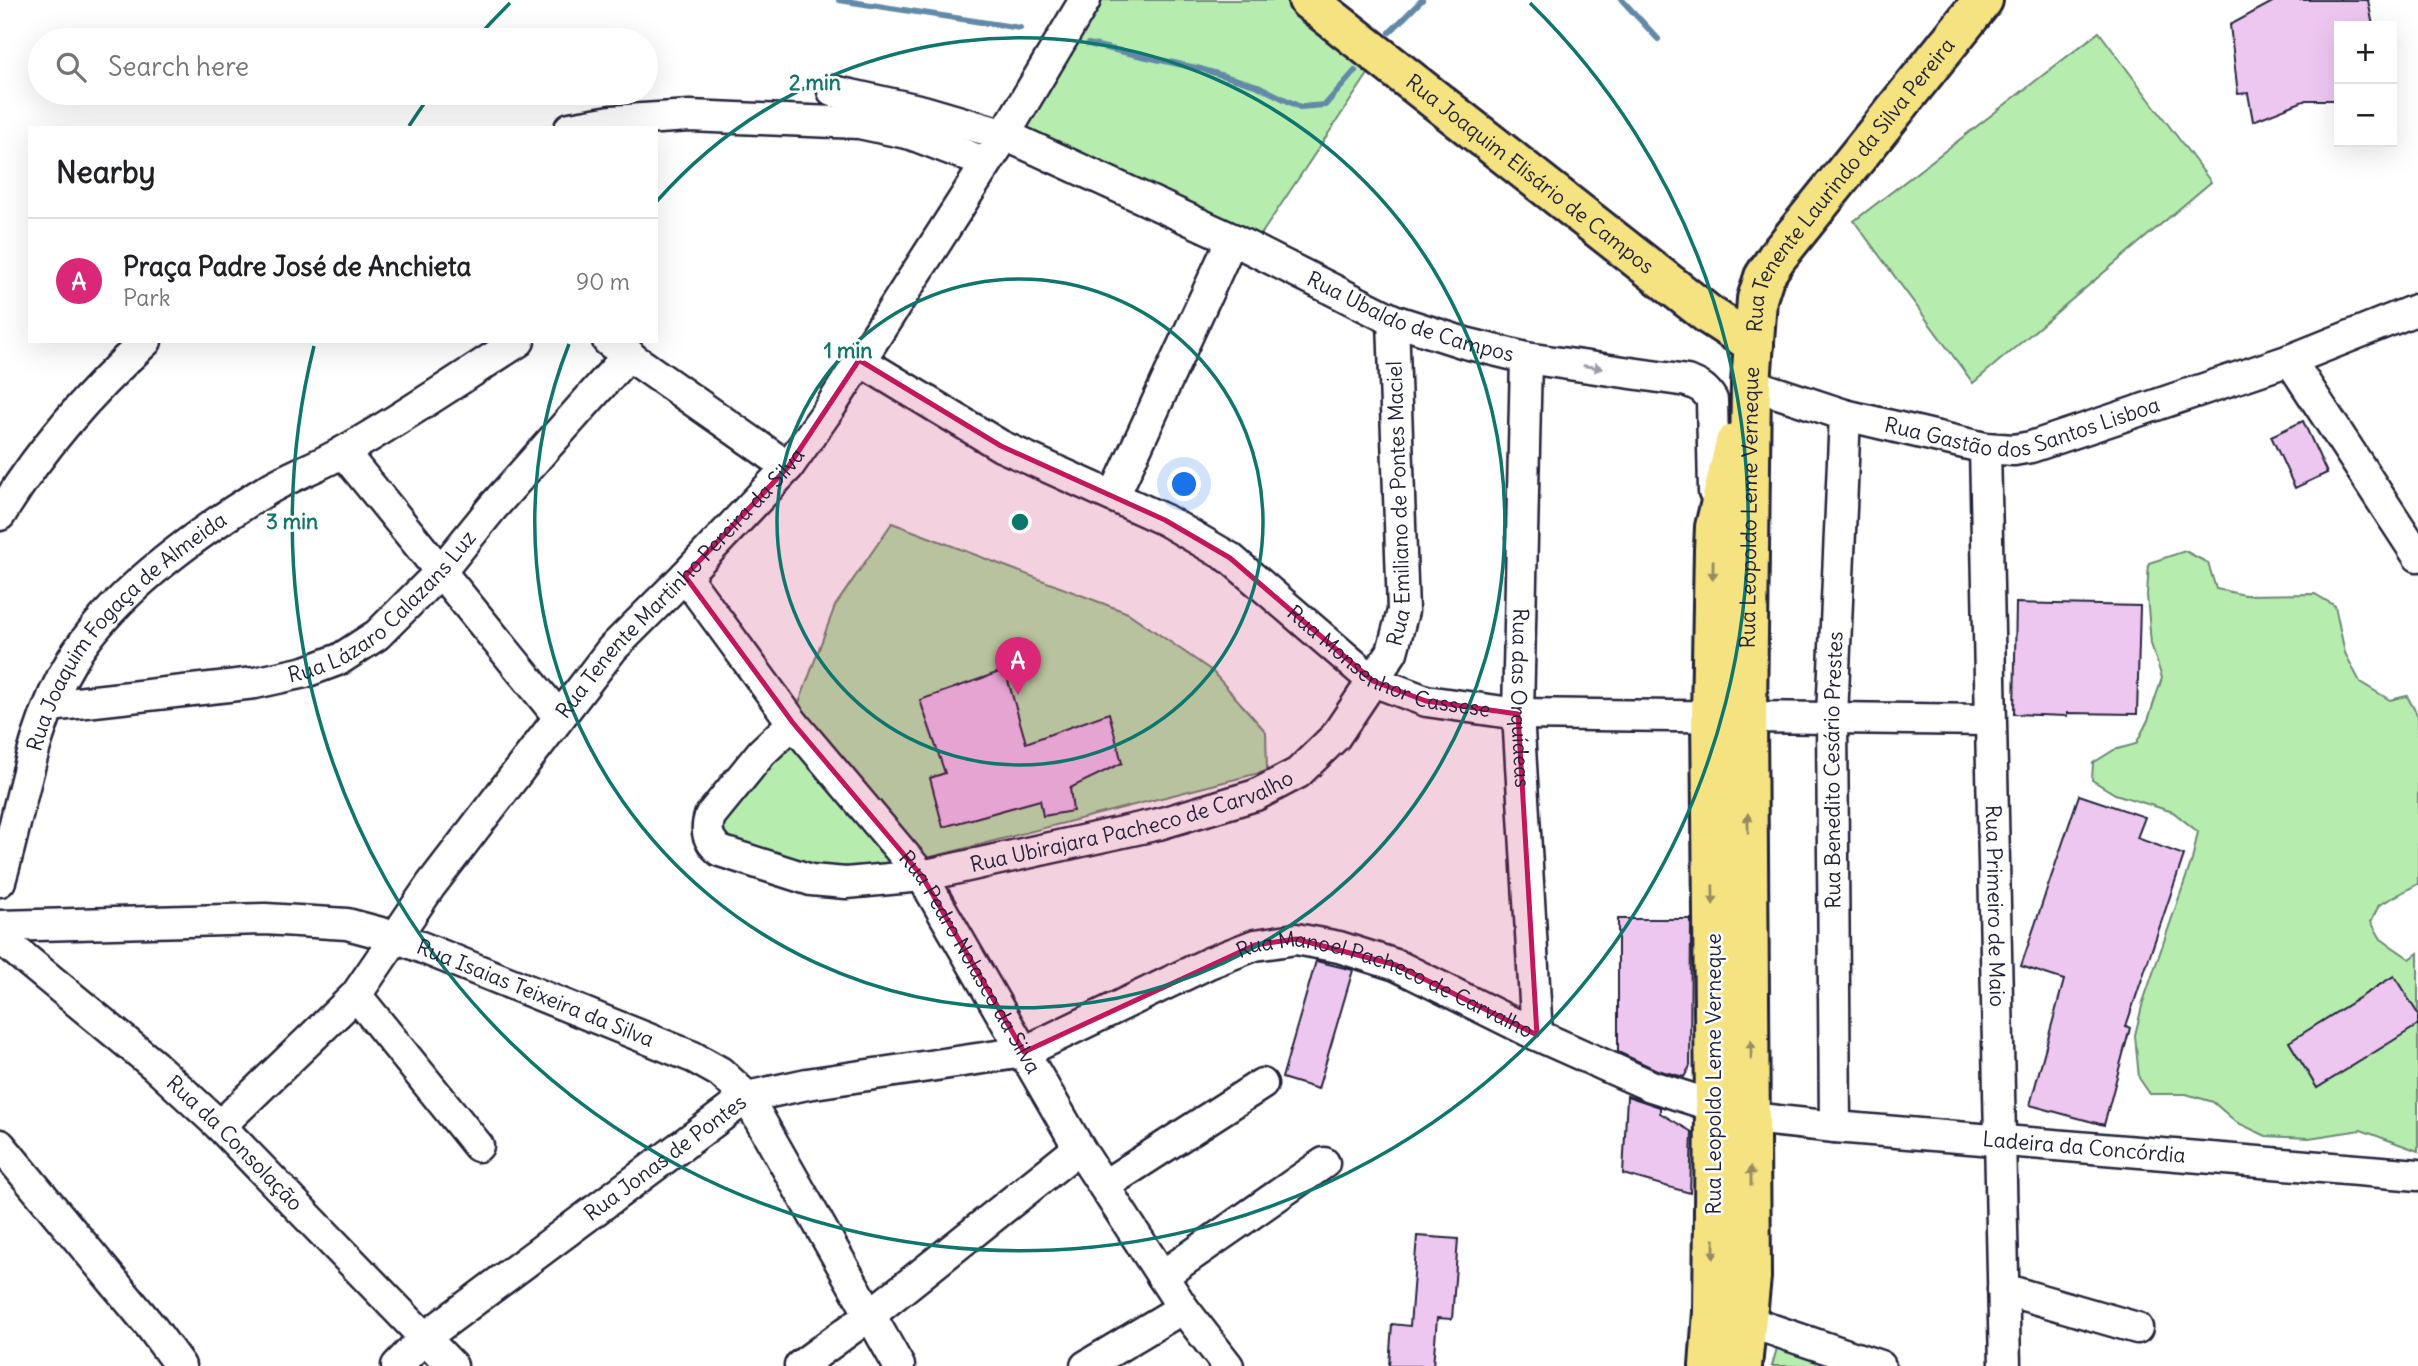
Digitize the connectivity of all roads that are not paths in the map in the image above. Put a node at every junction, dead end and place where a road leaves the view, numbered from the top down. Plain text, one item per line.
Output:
1 (1085, 0) edge
2 (1308, 0) edge
3 (1983, 0) edge
4 (833, 91) dead end
5 (582, 126) edge
6 (1005, 135) junction
7 (986, 163) junction
8 (1232, 239) junction
9 (2418, 309) edge
10 (1393, 320) junction
11 (144, 343) edge
12 (516, 343) edge
13 (1754, 344) junction
14 (619, 348) edge
15 (1526, 358) junction
16 (859, 360) junction
17 (2290, 360) junction
18 (1751, 384) junction
19 (1844, 415) junction
20 (1985, 448) junction
21 (343, 452) junction
22 (788, 467) junction
23 (1114, 496) junction
24 (0, 515) edge
25 (1715, 527) junction
26 (2418, 556) edge
27 (442, 571) junction
28 (685, 576) junction
29 (1373, 681) junction
30 (50, 706) junction
31 (1518, 714) junction
32 (559, 717) junction
33 (1729, 717) junction
34 (1832, 717) junction
35 (1990, 720) junction
36 (793, 723) junction
37 (922, 876) junction
38 (0, 881) edge
39 (0, 926) edge
40 (396, 937) junction
41 (0, 938) edge
42 (356, 995) junction
43 (1536, 1035) junction
44 (1024, 1052) junction
45 (1262, 1084) dead end
46 (747, 1097) junction
47 (1716, 1108) junction
48 (1752, 1118) junction
49 (220, 1126) junction
50 (1835, 1127) junction
51 (1998, 1141) junction
52 (0, 1145) edge
53 (478, 1146) dead end
54 (1079, 1148) junction
55 (1324, 1163) dead end
56 (2418, 1175) edge
57 (1105, 1185) junction
58 (1162, 1276) junction
59 (2003, 1289) junction
60 (1183, 1308) junction
61 (870, 1315) junction
62 (1746, 1321) junction
63 (2137, 1328) dead end
64 (424, 1338) junction
65 (180, 1366) edge
66 (397, 1366) edge
67 (452, 1366) edge
68 (800, 1366) edge
69 (898, 1366) edge
70 (1086, 1366) edge
71 (1228, 1366) edge
72 (1709, 1366) edge
73 (1742, 1366) edge
74 (1880, 1366) edge
75 (2005, 1366) edge

1 - 6 street, Rua Tenente Martinho Pereira da Silva
2 - 13 main road, Rua Joaquim Elisário de Campos
3 - 13 main road, Rua Tenente Laurindo da Silva Pereira
4 - 6 street, Rua Ubaldo de Campos
5 - 7 street
6 - 7 street, Rua Tenente Martinho Pereira da Silva
6 - 8 street, Rua Ubaldo de Campos
7 - 16 street, Rua Tenente Martinho Pereira da Silva
8 - 10 street, Rua Ubaldo de Campos
8 - 23 street
9 - 17 street, Rua Gastão dos Santos Lisboa
10 - 15 street, Rua Ubaldo de Campos
10 - 29 street, Rua Emiliano de Pontes Maciel
11 - 24 street
12 - 21 street, Rua Joaquim Fogaça de Almeida
13 - 18 main road, Rua Tenente Laurindo da Silva Pereira
14 - 22 street
14 - 27 street, Rua Lázaro Calazans Luz
15 -> 25 street, Rua Ubaldo de Campos
15 - 31 street, Rua das Orquídeas
16 - 22 street, Rua Tenente Martinho Pereira da Silva
16 - 23 street, Rua Monsenhor Cassese
17 - 20 street, Rua Gastão dos Santos Lisboa
17 - 26 street
18 - 19 street, Rua Gastão dos Santos Lisboa
18 - 25 main road, Rua Leopoldo Leme Verneque
18 - 33 main road, Rua Leopoldo Leme Verneque
19 - 20 street, Rua Gastão dos Santos Lisboa
19 - 34 street, Rua Benedito Cesário Prestes
20 - 35 street, Rua Primeiro de Maio
21 - 27 street
21 - 30 street, Rua Joaquim Fogaça de Almeida
22 - 28 street, Rua Tenente Martinho Pereira da Silva
23 - 29 street, Rua Monsenhor Cassese
25 -> 33 main road, Rua Leopoldo Leme Verneque
27 - 30 street, Rua Lázaro Calazans Luz
27 - 32 street
28 - 32 street, Rua Tenente Martinho Pereira da Silva
28 - 36 street, Rua Pedro Nolasco da Silva
29 - 31 street, Rua Monsenhor Cassese
29 - 37 street, Rua Ubirajara Pacheco de Carvalho
30 - 38 street, Rua Joaquim Fogaça de Almeida
31 - 33 street, Rua Monsenhor Cassese
31 - 43 street, Rua das Orquídeas
32 - 40 street, Rua Tenente Martinho Pereira da Silva
33 - 34 street, Rua Monsenhor Cassese
33 -> 47 main road, Rua Leopoldo Leme Verneque
48 -> 33 main road, Rua Leopoldo Leme Verneque
34 - 35 street, Rua Monsenhor Cassese
34 - 50 street, Rua Benedito Cesário Prestes
35 - 51 street, Rua Primeiro de Maio
36 - 37 street, Rua Pedro Nolasco da Silva
36 - 37 street, Rua Ubirajara Pacheco de Carvalho
37 - 44 street, Rua Pedro Nolasco da Silva
39 - 40 street, Rua Isaias Teixeira da Silva
40 - 42 street, Rua Tenente Martinho Pereira da Silva
40 - 46 street, Rua Isaias Teixeira da Silva
41 - 49 street, Rua da Consolação
42 - 49 street, Rua Tenente Martinho Pereira da Silva
42 - 53 street
43 - 44 street, Rua Manoel Pacheco de Carvalho
43 - 47 street, Rua Manoel Pacheco de Carvalho
44 - 46 street, Rua Jonas de Pontes
44 - 54 street, Rua Pedro Nolasco da Silva
45 - 57 street
46 - 61 street, Rua Isaias Teixeira da Silva
46 - 64 street, Rua Jonas de Pontes
47 - 48 street, Rua Manoel Pacheco de Carvalho
47 -> 72 main road, Rua Leopoldo Leme Verneque
48 - 50 street, Ladeira da Concórdia
62 -> 48 main road, Rua Leopoldo Leme Verneque
49 - 64 street, Rua da Consolação
50 - 51 street, Ladeira da Concórdia
51 - 56 street, Ladeira da Concórdia
51 - 59 street, Rua Primeiro de Maio
52 - 65 street
54 - 57 street, Rua Pedro Nolasco da Silva
54 - 61 street
55 - 58 street
57 - 58 street, Rua Pedro Nolasco da Silva
58 - 60 street, Rua Pedro Nolasco da Silva
59 - 63 street
59 - 75 street, Rua Primeiro de Maio
60 - 70 street
60 - 71 street, Rua Pedro Nolasco da Silva
61 - 68 street
61 - 69 street, Rua Isaias Teixeira da Silva
62 - 73 main road, Rua Leopoldo Leme Verneque
62 - 74 street
64 - 66 street, Rua Jonas de Pontes
64 - 67 street, Rua da Consolação

